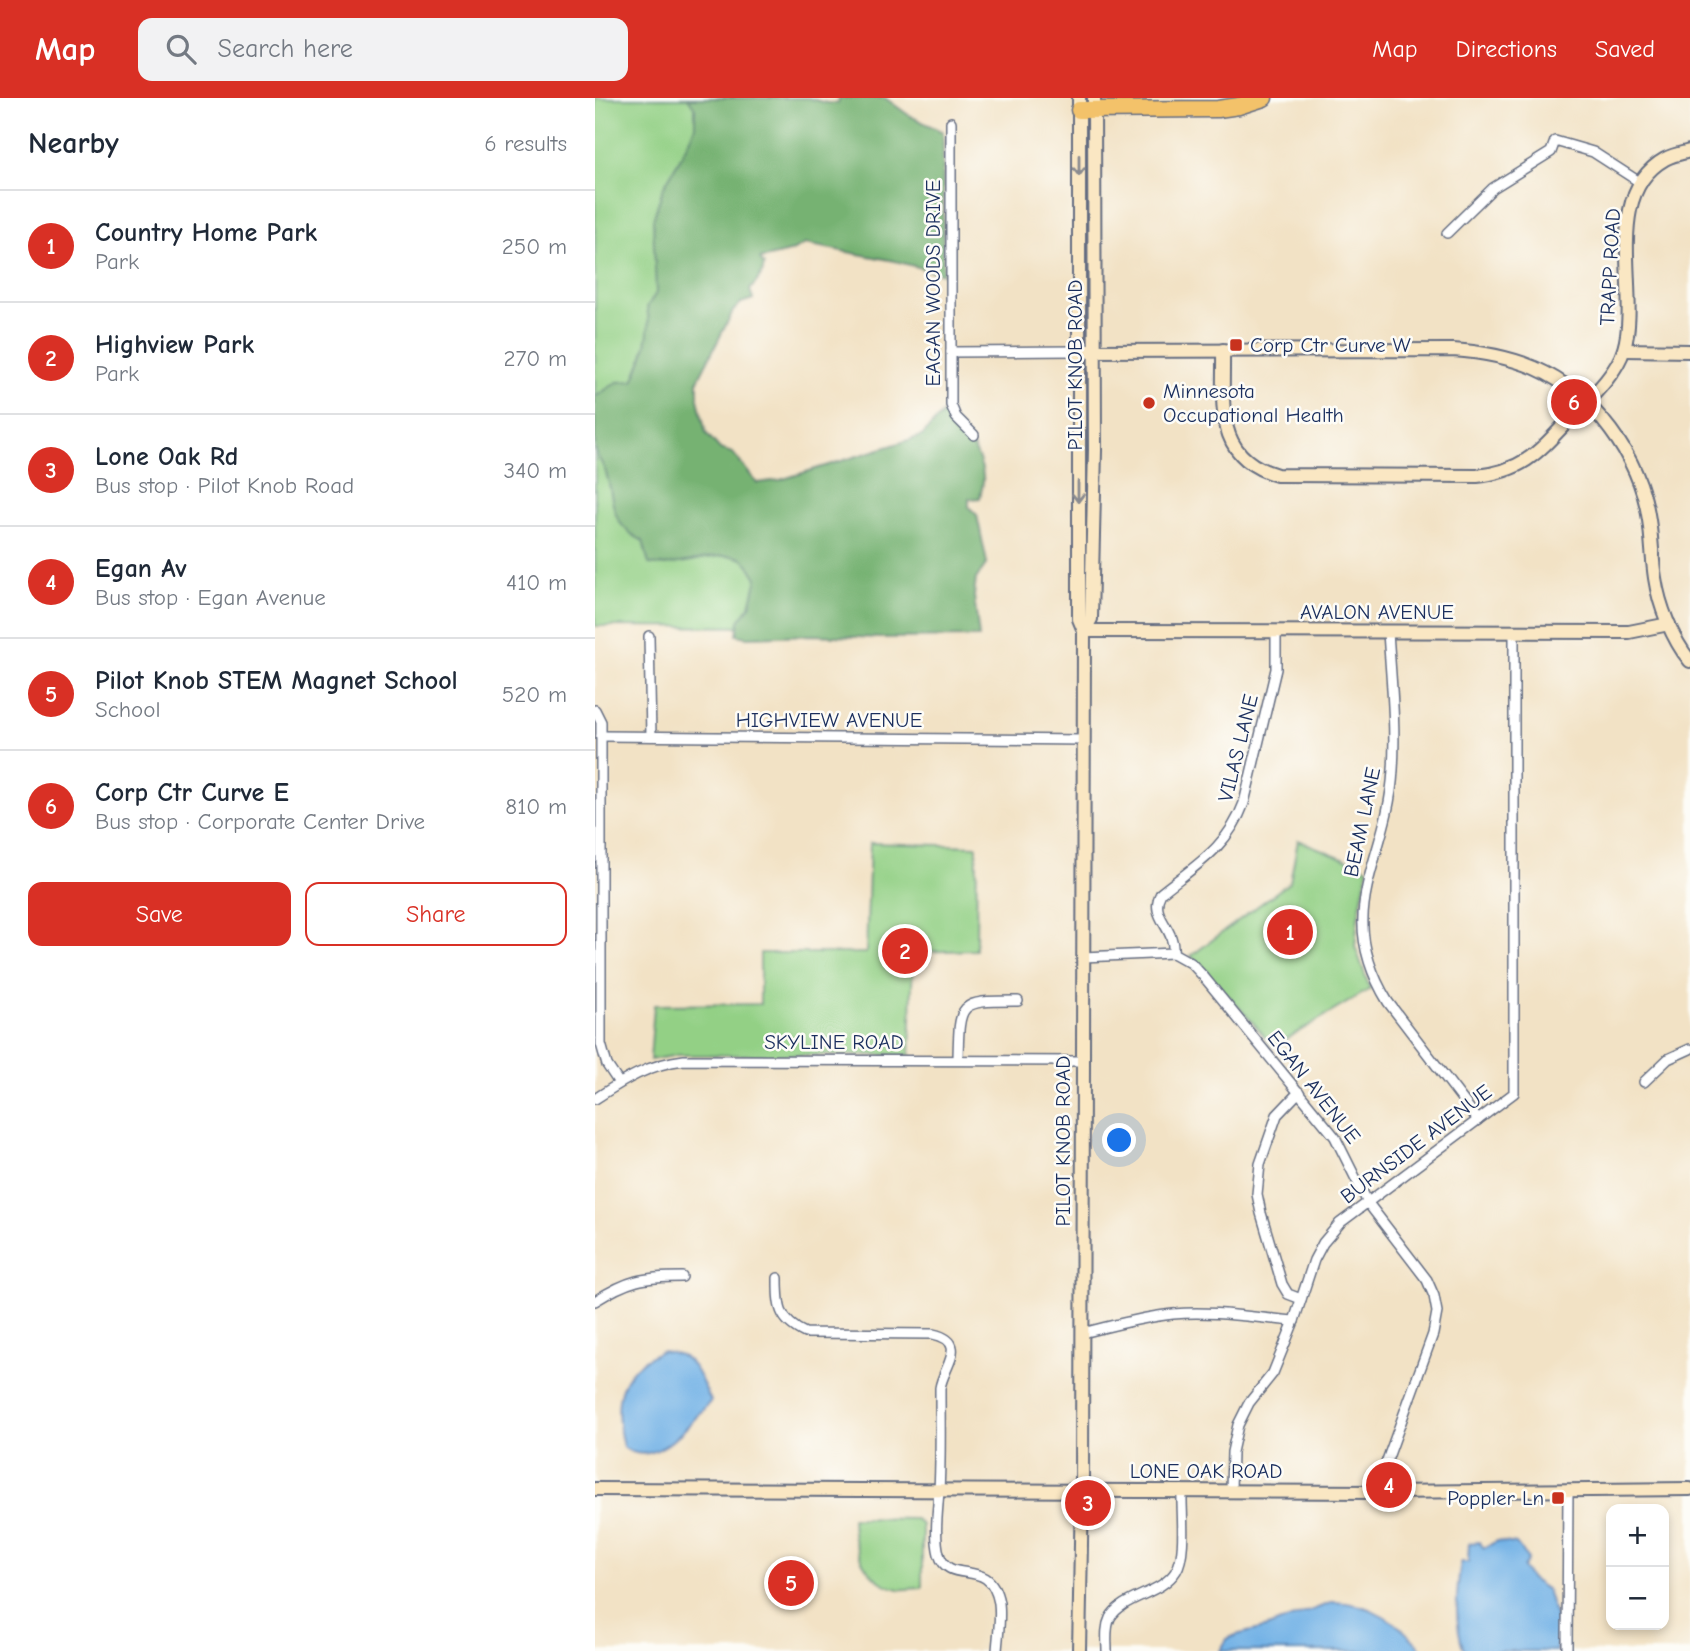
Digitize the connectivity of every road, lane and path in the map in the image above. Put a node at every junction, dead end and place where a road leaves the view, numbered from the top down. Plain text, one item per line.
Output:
1 (1221, 98) edge
2 (1265, 98) edge
3 (1087, 103) edge
4 (951, 122) dead end
5 (1690, 150) edge
6 (1641, 183) junction
7 (1447, 233) dead end
8 (1078, 351) junction
9 (1094, 351) junction
10 (1223, 351) junction
11 (1623, 351) junction
12 (1690, 351) edge
13 (951, 352) junction
14 (1586, 402) junction
15 (974, 435) dead end
16 (1078, 564) junction
17 (1092, 564) junction
18 (1669, 624) junction
19 (1084, 631) junction
20 (1276, 631) junction
21 (1388, 632) junction
22 (1514, 632) junction
23 (649, 636) dead end
24 (1690, 661) edge
25 (595, 710) edge
26 (601, 736) junction
27 (651, 736) junction
28 (1084, 740) junction
29 (598, 888) edge
30 (1173, 953) junction
31 (1083, 957) junction
32 (1018, 1002) dead end
33 (1690, 1049) edge
34 (958, 1060) junction
35 (1083, 1060) junction
36 (1644, 1082) dead end
37 (619, 1083) junction
38 (1299, 1092) junction
39 (595, 1099) edge
40 (1478, 1120) junction
41 (1368, 1203) junction
42 (682, 1277) dead end
43 (778, 1278) dead end
44 (1301, 1299) junction
45 (595, 1301) edge
46 (1294, 1321) junction
47 (1082, 1333) junction
48 (595, 1489) edge
49 (1568, 1489) junction
50 (1690, 1489) edge
51 (939, 1490) junction
52 (1082, 1490) junction
53 (1182, 1490) junction
54 (1231, 1490) junction
55 (1383, 1492) junction
56 (997, 1651) edge
57 (1079, 1651) edge
58 (1107, 1651) edge
59 (1567, 1651) edge

1 - 3 highway
2 - 3 highway
3 -> 8 main road, PILOT KNOB ROAD
3 - 9 main road, PILOT KNOB ROAD
4 - 13 street, EAGAN WOODS DRIVE
5 - 6 main road, TRAPP ROAD
6 - 7 street
6 - 11 main road, TRAPP ROAD
8 - 9 main road
8 - 13 street
8 -> 16 main road, PILOT KNOB ROAD
9 - 10 main road
9 - 17 main road, PILOT KNOB ROAD
10 - 14 main road
10 - 14 main road, TRAPP ROAD
11 - 12 main road
11 - 14 main road, TRAPP ROAD
13 - 15 street, EAGAN WOODS DRIVE
14 - 18 main road
16 - 17 main road
16 - 19 main road, PILOT KNOB ROAD
17 - 19 main road, PILOT KNOB ROAD
18 - 22 main road, AVALON AVENUE
18 - 24 main road
19 - 20 main road, AVALON AVENUE
19 - 28 main road, PILOT KNOB ROAD
20 - 21 main road, AVALON AVENUE
20 - 30 street, VILAS LANE
21 - 22 main road, AVALON AVENUE
21 - 40 street, BEAM LANE
22 - 40 street, BURNSIDE AVENUE
23 - 27 street
25 - 26 street
26 - 27 street, HIGHVIEW AVENUE
26 - 29 street
27 - 28 street, HIGHVIEW AVENUE
28 - 31 main road, PILOT KNOB ROAD
29 - 37 street
30 - 31 street
30 - 38 street, EGAN AVENUE
31 - 35 main road, PILOT KNOB ROAD
32 - 34 street
33 - 36 street
34 - 35 street, SKYLINE ROAD
34 - 37 street, SKYLINE ROAD
35 - 47 main road, PILOT KNOB ROAD
37 - 39 street, SKYLINE ROAD
38 - 41 street, EGAN AVENUE
38 - 44 street
40 - 41 street, BURNSIDE AVENUE
41 - 44 street, BURNSIDE AVENUE
41 - 55 street, EGAN AVENUE
42 - 45 street
43 - 51 street
44 - 46 street, BURNSIDE AVENUE
46 - 47 street
46 - 54 street, BURNSIDE AVENUE
47 - 52 main road, PILOT KNOB ROAD
48 - 51 main road, LONE OAK ROAD
49 - 50 main road, LONE OAK ROAD
49 - 55 main road, LONE OAK ROAD
49 - 59 street
51 - 52 main road, LONE OAK ROAD
51 - 56 street
52 - 53 main road, LONE OAK ROAD
52 - 57 main road, PILOT KNOB ROAD
53 - 54 main road, LONE OAK ROAD
53 - 58 street
54 - 55 main road, LONE OAK ROAD

